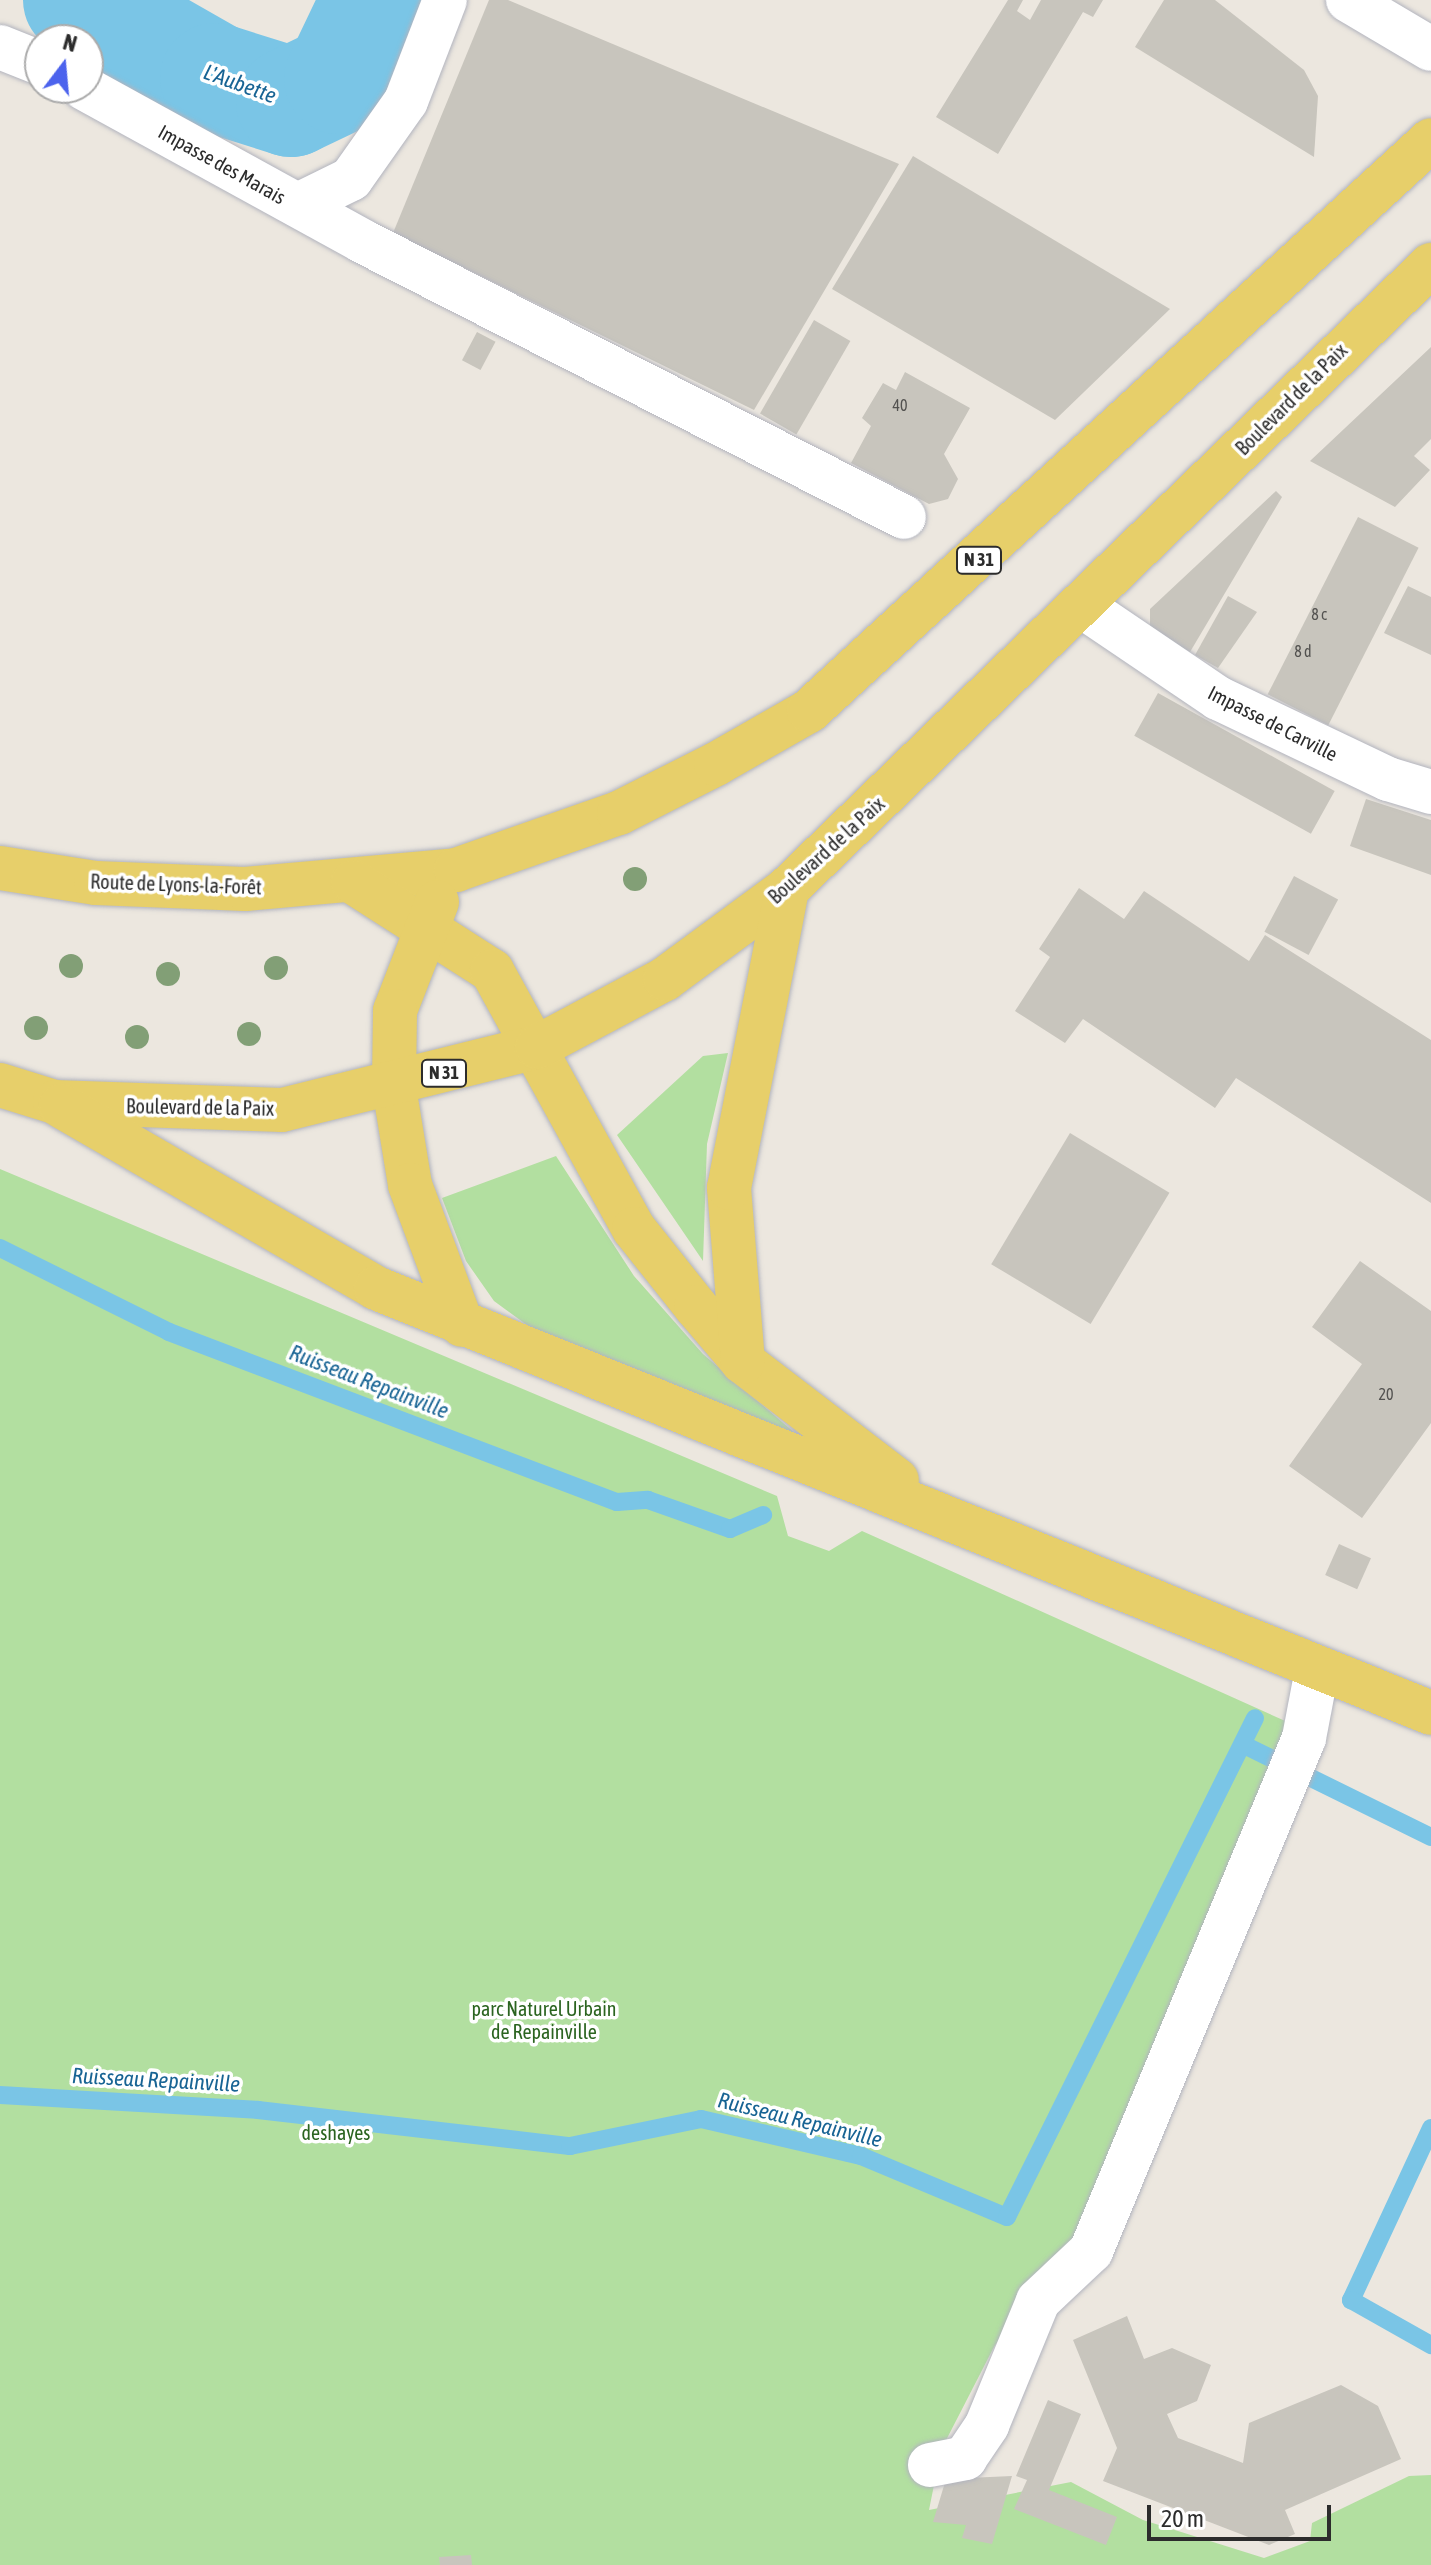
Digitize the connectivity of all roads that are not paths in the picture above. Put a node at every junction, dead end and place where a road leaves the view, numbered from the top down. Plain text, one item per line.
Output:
1 (445, 0) edge
2 (1348, 0) edge
3 (0, 47) edge
4 (1431, 49) edge
5 (24, 57) edge
6 (104, 99) edge
7 (1431, 140) edge
8 (298, 205) junction
9 (1431, 265) edge
10 (904, 517) dead end
11 (1085, 608) junction
12 (1431, 792) edge
13 (0, 868) edge
14 (456, 870) junction
15 (353, 882) junction
16 (787, 889) junction
17 (424, 924) junction
18 (537, 1047) junction
19 (0, 1085) edge
20 (394, 1087) junction
21 (55, 1102) junction
22 (462, 1325) junction
23 (743, 1362) junction
24 (937, 1510) junction
25 (1317, 1670) junction
26 (1431, 1713) edge
27 (930, 2465) dead end

1 - 8 street, Impasse des Marais
2 - 4 street
3 - 5 street
6 - 8 street, Impasse des Marais
7 - 14 main road, N 31
8 - 10 street
9 - 11 main road, Boulevard de la Paix / N 31
11 - 12 street, Impasse de Carville
11 - 16 main road, Boulevard de la Paix / N 31
13 - 15 main road, Route de Lyons-la-Forêt / N 31
14 - 15 main road, N 31
14 - 17 main road
15 - 17 main road
16 - 18 main road, Boulevard de la Paix / N 31
16 - 23 main road
17 - 18 main road
17 - 20 main road
18 - 20 main road, Boulevard de la Paix / N 31
18 - 23 main road
19 - 21 main road, N 31
20 - 21 main road, Boulevard de la Paix / N 31
20 - 22 main road
21 - 22 main road
22 - 24 main road
23 - 24 main road
24 - 25 main road
25 - 26 main road
25 - 27 street

